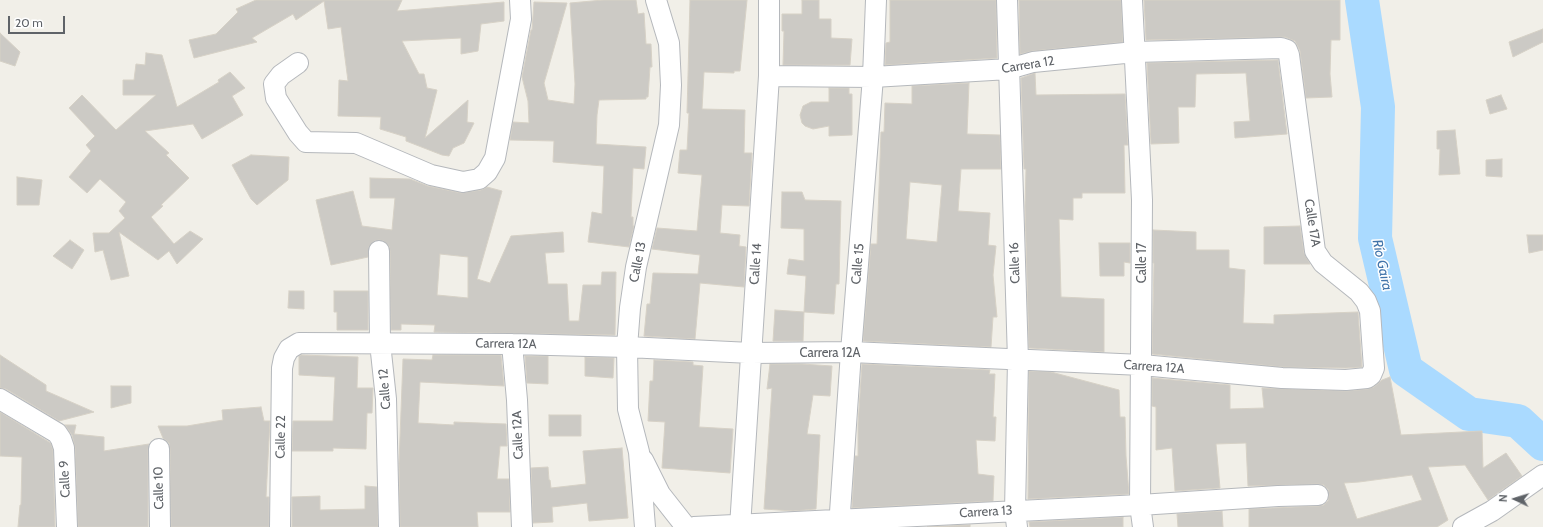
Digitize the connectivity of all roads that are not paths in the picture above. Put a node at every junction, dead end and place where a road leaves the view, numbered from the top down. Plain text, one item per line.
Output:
1 (520, 0) edge
2 (656, 0) edge
3 (769, 0) edge
4 (876, 0) edge
5 (1007, 0) edge
6 (1132, 0) edge
7 (1287, 50) joint
8 (1135, 52) junction
9 (298, 63) dead end
10 (1008, 69) junction
11 (768, 76) junction
12 (873, 77) junction
13 (379, 251) dead end
14 (380, 343) junction
15 (512, 344) junction
16 (627, 347) junction
17 (289, 349) joint
18 (851, 352) junction
19 (751, 353) junction
20 (1018, 360) junction
21 (1142, 365) junction
22 (1371, 374) joint
23 (0, 399) edge
24 (159, 449) dead end
25 (638, 452) junction
26 (1543, 475) edge
27 (1318, 495) dead end
28 (1140, 505) junction
29 (1016, 519) edge
30 (839, 524) edge
31 (740, 526) edge
32 (67, 527) edge
33 (160, 527) edge
34 (280, 527) edge
35 (389, 527) edge
36 (522, 527) edge
37 (645, 527) edge
38 (686, 527) edge
39 (694, 527) edge
40 (1143, 527) edge
41 (1463, 527) edge

1 - 9 street
2 - 16 street, Calle 13
3 - 11 street, Calle 14
4 - 12 street, Calle 15
5 - 10 street, Calle 16
6 - 8 street, Calle 17
7 - 8 street, Carrera 12
7 - 22 street, Calle 17A
8 - 10 street, Carrera 12
8 - 21 street, Calle 17
10 - 12 street, Carrera 12
10 - 20 street, Calle 16
11 - 12 street, Carrera 12
11 - 19 street, Calle 14
12 - 18 street, Calle 15
13 - 14 street, Calle 12
14 - 15 street, Carrera 12A
14 - 17 street, Carrera 12A
14 - 35 street, Calle 12
15 - 16 street, Carrera 12A
15 - 36 street, Calle 12A
16 - 19 street, Carrera 12A
16 - 25 street, Calle 13
17 - 34 street, Calle 22
18 - 19 street, Carrera 12A
18 - 20 street, Carrera 12A
18 - 30 street, Calle 15
19 - 31 street, Calle 14
20 - 21 street, Carrera 12A
20 - 29 street, Calle 16
21 - 22 street, Carrera 12A
21 - 28 street, Calle 17
23 - 32 street, Calle 9
24 - 33 street, Calle 10
25 - 37 street, Calle 13
25 - 38 street
26 - 41 street
27 - 28 street, Carrera 13
28 - 29 street, Carrera 13
28 - 40 street, Calle 17
29 - 30 street, Carrera 13
30 - 31 street, Carrera 13
31 - 39 street, Carrera 13

